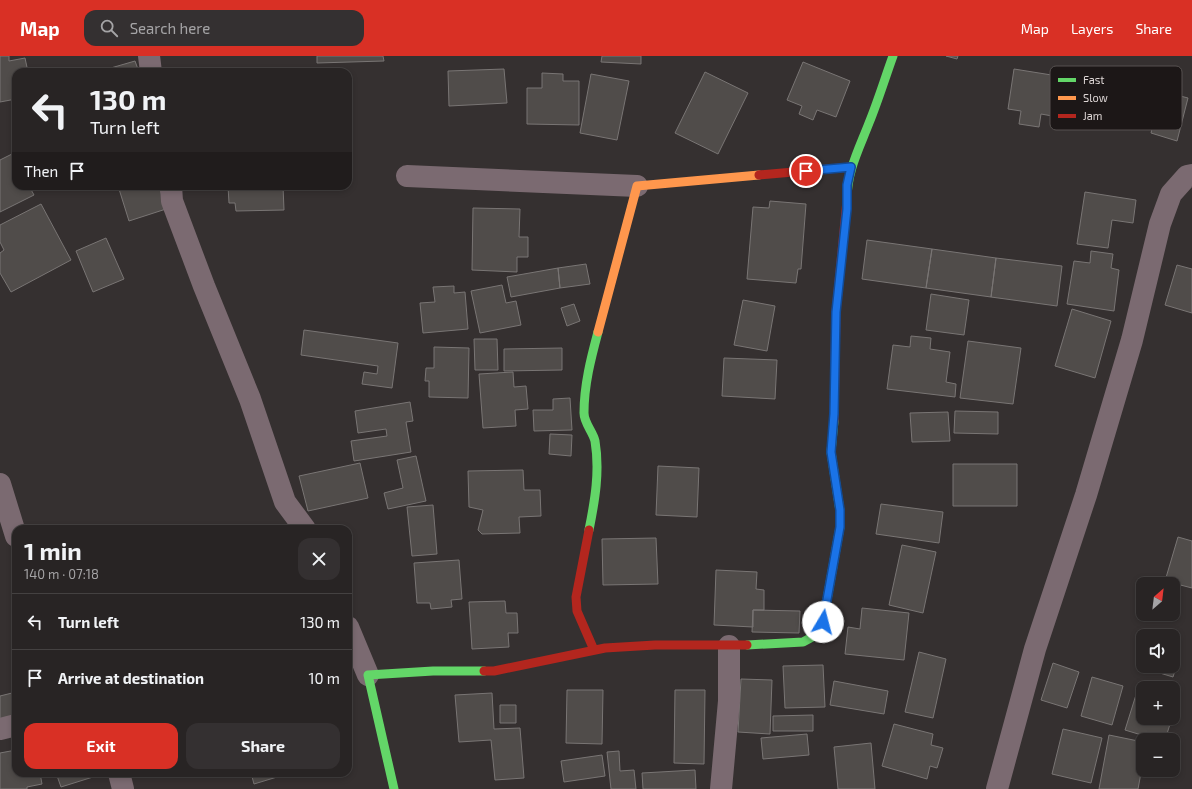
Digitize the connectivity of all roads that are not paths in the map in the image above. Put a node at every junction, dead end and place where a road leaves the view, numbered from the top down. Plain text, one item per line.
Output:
1 (149, 56) edge
2 (894, 56) edge
3 (151, 68) edge
4 (851, 167) junction
5 (1192, 175) edge
6 (407, 176) dead end
7 (638, 186) junction
8 (171, 190) edge
9 (0, 484) edge
10 (13, 525) edge
11 (302, 525) edge
12 (352, 637) edge
13 (729, 646) junction
14 (594, 650) junction
15 (368, 675) junction
16 (12, 726) edge
17 (0, 729) edge
18 (120, 777) edge
19 (123, 789) edge
20 (394, 789) edge
21 (721, 789) edge
22 (997, 789) edge

1 - 3 street
2 - 4 street
4 - 7 street
4 - 13 street
5 - 22 street
6 - 7 street
7 - 14 street
8 - 11 street
9 - 10 street
12 - 15 street
13 - 14 street
13 - 21 street
14 - 15 street
15 - 20 street
16 - 17 street
18 - 19 street

